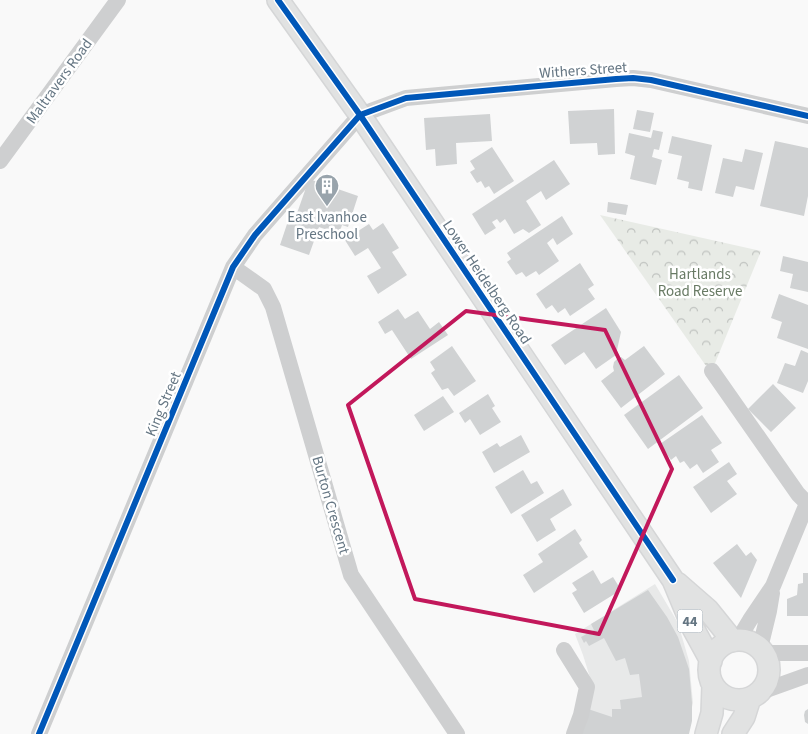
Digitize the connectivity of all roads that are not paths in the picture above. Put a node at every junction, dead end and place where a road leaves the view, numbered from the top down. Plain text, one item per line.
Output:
1 (118, 0) edge
2 (278, 0) edge
3 (360, 115) junction
4 (808, 116) edge
5 (0, 161) edge
6 (233, 267) junction
7 (712, 371) dead end
8 (808, 502) edge
9 (673, 580) junction
10 (773, 586) junction
11 (736, 640) junction
12 (564, 650) dead end
13 (762, 651) junction
14 (808, 653) edge
15 (710, 661) junction
16 (808, 675) edge
17 (713, 686) junction
18 (754, 696) junction
19 (39, 734) edge
20 (456, 734) edge
21 (574, 734) edge
22 (706, 734) edge
23 (733, 734) edge

1 - 5 street, Maltravers Road
2 - 3 main road, Lower Heidelberg Road / 44
3 - 4 street, Withers Street
3 - 6 street, King Street
3 - 9 main road, Lower Heidelberg Road / 44
6 - 19 street, King Street
6 - 20 street, Burton Crescent
7 - 8 street
8 - 10 street
9 - 11 main road, Lower Heidelberg Road / 44
9 - 15 main road, Lower Heidelberg Road / 44
10 - 11 street
10 - 13 street
11 - 13 main road
11 - 15 main road, 44
12 - 21 street
13 - 14 street
13 - 18 main road
15 - 17 main road, 44
16 - 18 street
17 - 18 main road
17 - 22 main road, 44
18 - 23 main road

